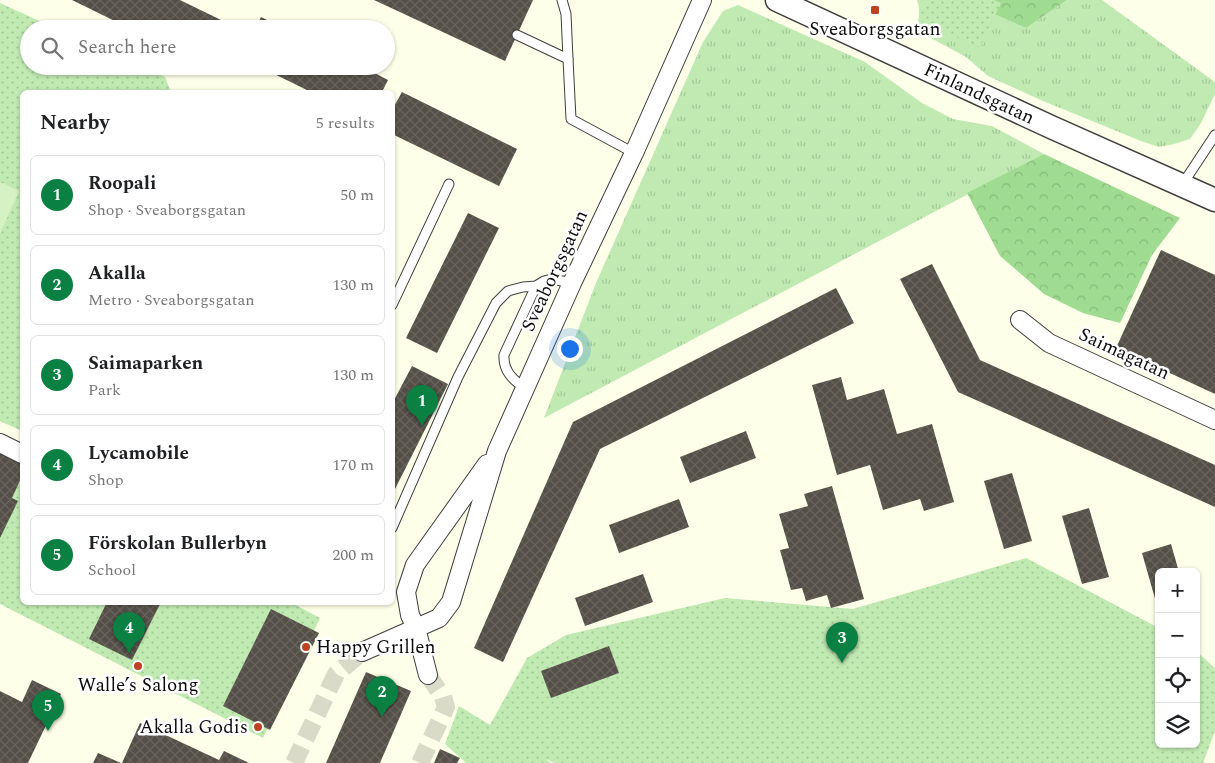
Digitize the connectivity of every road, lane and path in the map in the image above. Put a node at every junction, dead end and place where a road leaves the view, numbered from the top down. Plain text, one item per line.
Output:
1 (562, 0) edge
2 (702, 0) edge
3 (777, 0) edge
4 (517, 36) dead end
5 (568, 59) junction
6 (1215, 135) edge
7 (634, 153) junction
8 (449, 184) dead end
9 (1182, 185) junction
10 (1215, 200) edge
11 (572, 283) junction
12 (536, 286) junction
13 (395, 299) edge
14 (1020, 320) dead end
15 (525, 388) junction
16 (1215, 420) edge
17 (0, 443) edge
18 (496, 451) junction
19 (20, 453) edge
20 (395, 521) edge
21 (416, 628) junction
22 (362, 652) tunnel mouth
23 (428, 676) tunnel mouth

1 - 5 lane
2 - 7 street, Sveaborgsgatan
3 - 9 street, Finlandsgatan
4 - 5 lane
5 - 7 lane
6 - 9 lane
7 - 11 street, Sveaborgsgatan
8 - 13 lane
9 - 10 street, Finlandsgatan
11 - 12 lane
11 - 15 street, Sveaborgsgatan
12 - 15 lane
12 - 20 lane
14 - 16 street, Saimagatan
15 - 18 street, Sveaborgsgatan
17 - 19 street
18 - 21 street, Sveaborgsgatan
18 - 21 street, Sveaborgsgatan
21 - 22 street, Sveaborgsgatan
21 - 23 street, Sveaborgsgatan

